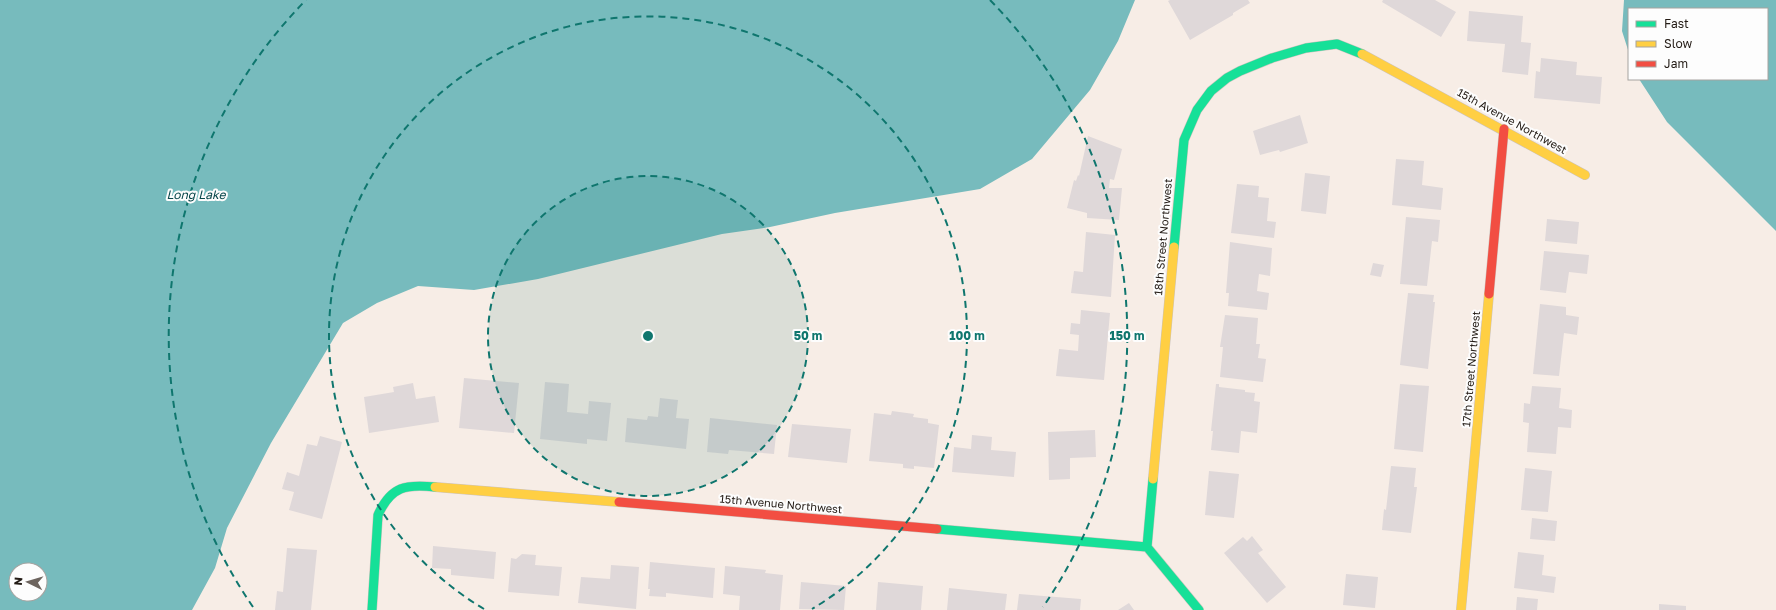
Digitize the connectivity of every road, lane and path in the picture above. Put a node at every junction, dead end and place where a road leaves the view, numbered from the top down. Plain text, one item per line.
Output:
1 (1427, 88) joint
2 (1504, 130) junction
3 (1585, 175) dead end
4 (1147, 547) junction
5 (372, 610) edge
6 (1199, 610) edge
7 (1461, 610) edge

1 - 2 street, 15th Avenue Northwest
1 - 4 street, 18th Street Northwest
2 - 3 street, 15th Avenue Northwest
2 - 7 street, 17th Street Northwest
4 - 5 street, 15th Avenue Northwest
4 - 6 street

